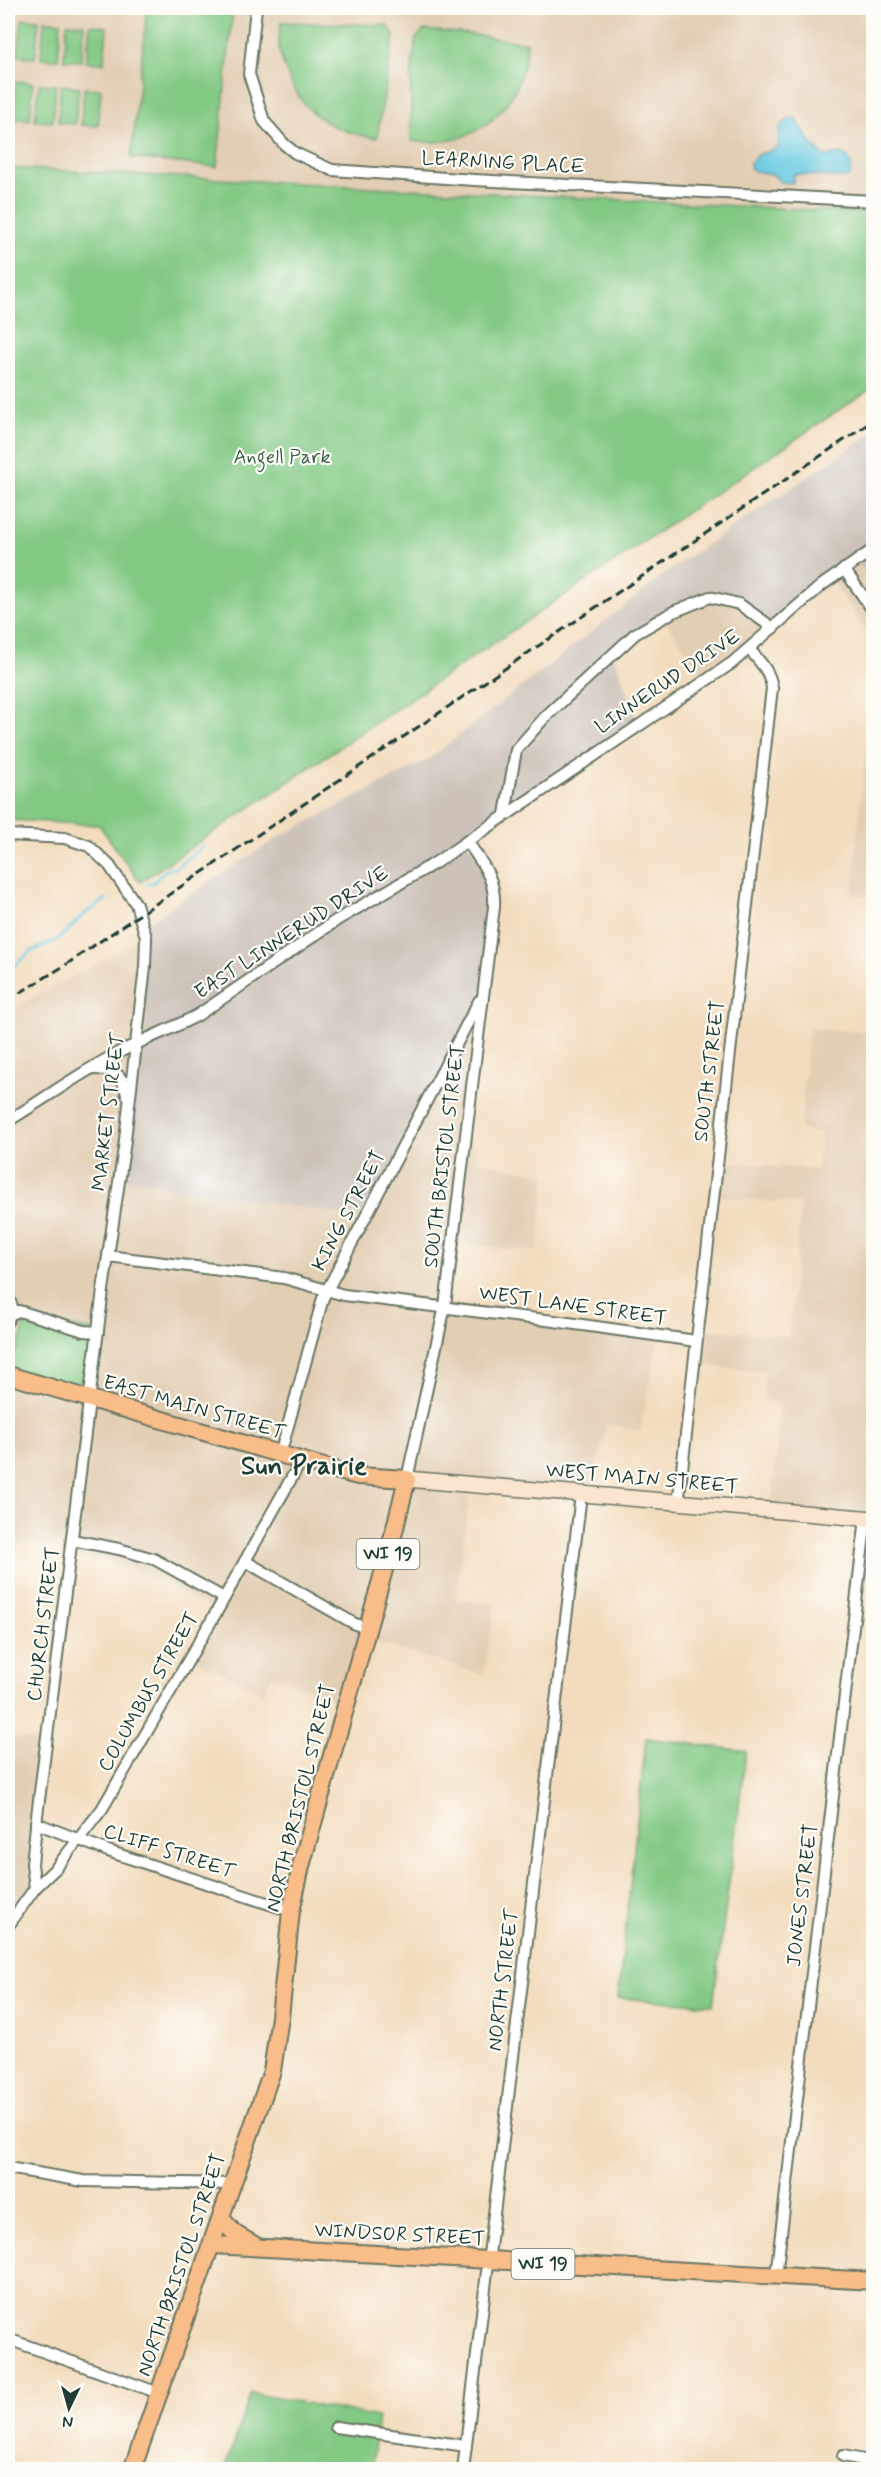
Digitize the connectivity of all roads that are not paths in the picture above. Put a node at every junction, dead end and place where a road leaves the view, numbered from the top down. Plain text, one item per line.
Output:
1 (256, 8) edge
2 (873, 201) edge
3 (873, 549) edge
4 (844, 569) junction
5 (873, 612) edge
6 (773, 628) junction
7 (750, 650) junction
8 (505, 814) junction
9 (8, 835) edge
10 (467, 841) junction
11 (482, 995) junction
12 (136, 1043) junction
13 (92, 1070) junction
14 (129, 1102) junction
15 (8, 1121) edge
16 (108, 1256) junction
17 (327, 1291) junction
18 (8, 1295) edge
19 (445, 1306) junction
20 (10, 1317) edge
21 (98, 1332) junction
22 (696, 1341) junction
23 (8, 1375) edge
24 (91, 1400) junction
25 (280, 1455) junction
26 (301, 1461) junction
27 (406, 1479) junction
28 (581, 1495) junction
29 (678, 1504) junction
30 (870, 1518) edge
31 (72, 1540) junction
32 (245, 1561) junction
33 (224, 1598) junction
34 (368, 1628) junction
35 (36, 1823) junction
36 (78, 1840) junction
37 (35, 1888) junction
38 (291, 1911) junction
39 (8, 1926) edge
40 (8, 2168) edge
41 (233, 2184) junction
42 (221, 2218) junction
43 (212, 2245) junction
44 (263, 2248) junction
45 (487, 2261) junction
46 (776, 2276) junction
47 (873, 2281) edge
48 (8, 2340) edge
49 (159, 2393) junction
50 (336, 2427) dead end
51 (466, 2446) junction
52 (843, 2456) dead end
53 (873, 2462) edge
54 (132, 2469) edge
55 (463, 2469) edge

1 - 2 street, LEARNING PLACE
3 - 4 street, LINNERUD DRIVE
4 - 5 street
4 - 6 street, LINNERUD DRIVE
6 - 7 street, LINNERUD DRIVE
6 - 8 street
7 - 8 street, LINNERUD DRIVE
7 - 22 street, SOUTH STREET
8 - 10 street, EAST LINNERUD DRIVE
9 - 12 street, MARKET STREET
10 - 11 street, SOUTH BRISTOL STREET
10 - 12 street, EAST LINNERUD DRIVE
11 - 17 street, KING STREET
11 - 19 street, SOUTH BRISTOL STREET
12 - 13 street, EAST LINNERUD DRIVE
12 - 14 street, MARKET STREET
13 - 14 street
13 - 15 street, EAST LINNERUD DRIVE
14 - 16 street, MARKET STREET
16 - 17 street, WEST LANE STREET
16 - 21 street, MARKET STREET
17 - 19 street, WEST LANE STREET
17 - 25 street, KING STREET
18 - 20 street
19 - 22 street, WEST LANE STREET
19 - 27 street, SOUTH BRISTOL STREET
20 - 21 street
21 - 24 street, MARKET STREET
22 - 29 street, SOUTH STREET
23 - 24 main road, EAST MAIN STREET
24 - 25 main road, EAST MAIN STREET
24 - 31 street, CHURCH STREET
25 - 26 main road, EAST MAIN STREET
26 - 27 main road, EAST MAIN STREET
26 - 32 street, COLUMBUS STREET
27 - 28 main road, WEST MAIN STREET
27 - 34 main road, NORTH BRISTOL STREET / WI 19
28 - 29 main road, WEST MAIN STREET
28 - 45 street, NORTH STREET
29 - 30 main road, WEST MAIN STREET
30 - 46 street, JONES STREET
31 - 33 street
31 - 35 street, CHURCH STREET
32 - 33 street, COLUMBUS STREET
32 - 34 street
33 - 36 street, COLUMBUS STREET
34 - 38 main road, NORTH BRISTOL STREET / WI 19
35 - 36 street, CLIFF STREET
35 - 37 street, CHURCH STREET
36 - 37 street, COLUMBUS STREET
36 - 38 street, CLIFF STREET
37 - 39 street, COLUMBUS STREET
38 - 41 main road, NORTH BRISTOL STREET / WI 19
40 - 41 street
41 - 42 main road, NORTH BRISTOL STREET / WI 19
42 - 43 main road, NORTH BRISTOL STREET / WI 19
42 - 44 main road
43 - 44 main road, WINDSOR STREET / WI 19
43 - 49 main road, NORTH BRISTOL STREET
44 - 45 main road, WINDSOR STREET / WI 19
45 - 46 main road, WINDSOR STREET / WI 19
45 - 51 street, NORTH STREET
46 - 47 main road, WINDSOR STREET / WI 19
48 - 49 street
49 - 54 main road, NORTH BRISTOL STREET
50 - 51 street
51 - 55 street, NORTH STREET
52 - 53 street

